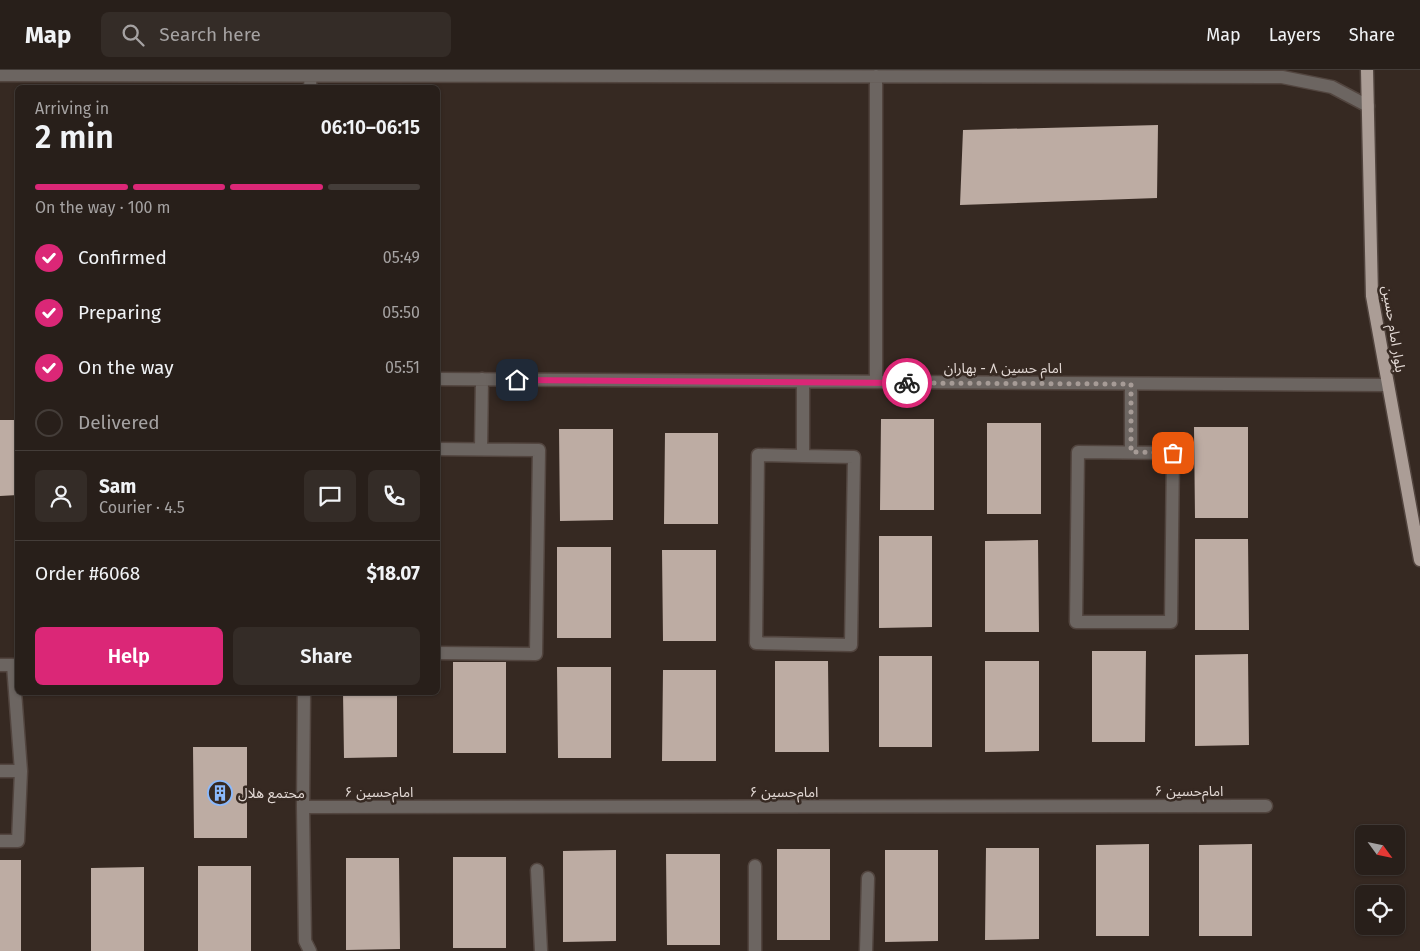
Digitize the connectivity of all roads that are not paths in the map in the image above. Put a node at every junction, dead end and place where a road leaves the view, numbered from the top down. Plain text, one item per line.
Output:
1 (1367, 70) edge
2 (791, 73) edge
3 (0, 75) edge
4 (876, 76) junction
5 (311, 78) edge
6 (1364, 104) junction
7 (440, 379) edge
8 (482, 379) junction
9 (803, 382) junction
10 (876, 382) junction
11 (1131, 384) junction
12 (1388, 385) junction
13 (440, 449) edge
14 (481, 449) junction
15 (1131, 452) junction
16 (803, 456) junction
17 (1420, 560) edge
18 (440, 653) edge
19 (0, 665) edge
20 (15, 665) edge
21 (17, 695) edge
22 (304, 695) edge
23 (21, 770) junction
24 (0, 771) edge
25 (1266, 806) dead end
26 (303, 807) junction
27 (0, 842) edge
28 (755, 866) dead end
29 (537, 870) dead end
30 (868, 878) dead end
31 (310, 951) edge
32 (541, 951) edge
33 (755, 951) edge
34 (866, 951) edge

1 - 6 main road, بلوار امام حسین
2 - 4 street
2 - 5 street
3 - 5 street
4 - 6 street
4 - 10 street
6 - 12 main road, بلوار امام حسین
7 - 8 street, امام حسین ۸ - بهاران
8 - 9 street, امام حسین ۸ - بهاران
8 - 14 street
9 - 10 street, امام حسین ۸ - بهاران
9 - 16 street
10 - 11 street, امام حسین ۸ - بهاران
11 - 12 street, امام حسین ۸ - بهاران
11 - 15 street
12 - 17 main road, بلوار امام حسین
13 - 14 street
14 - 18 street
15 - 15 street
16 - 16 street
19 - 20 street
21 - 23 street
22 - 26 street
23 - 24 street
23 - 27 street
25 - 26 street, امام‌حسین ۶
26 - 31 street
28 - 33 street
29 - 32 street
30 - 34 street

